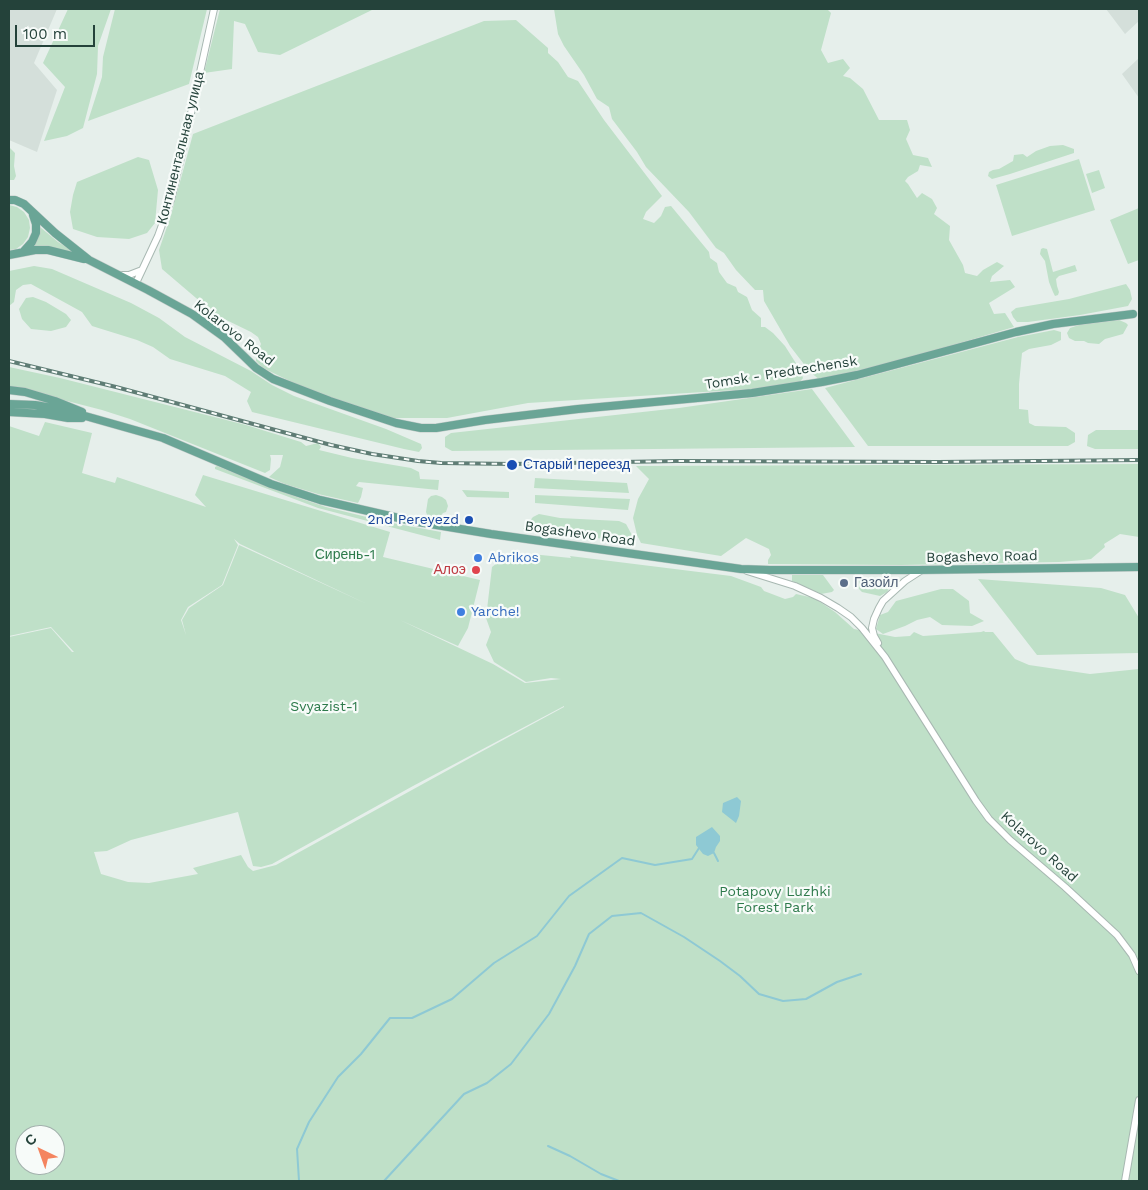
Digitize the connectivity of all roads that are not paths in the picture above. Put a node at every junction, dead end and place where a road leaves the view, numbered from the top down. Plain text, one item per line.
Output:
1 (214, 9) edge
2 (9, 200) edge
3 (31, 211) junction
4 (22, 252) junction
5 (9, 256) edge
6 (89, 260) junction
7 (142, 270) junction
8 (120, 276) junction
9 (136, 283) junction
10 (148, 290) junction
11 (1137, 313) edge
12 (9, 390) edge
13 (9, 404) edge
14 (9, 412) edge
15 (92, 418) junction
16 (428, 429) joint
17 (1139, 567) edge
18 (741, 569) junction
19 (782, 570) junction
20 (902, 570) junction
21 (923, 570) junction
22 (905, 581) junction
23 (780, 582) junction
24 (874, 619) junction
25 (862, 628) junction
26 (885, 657) junction
27 (1139, 971) edge
28 (1139, 1100) edge
29 (1125, 1181) edge

1 - 7 street, Континентальная улица
2 - 3 main road
3 - 4 main road
3 - 6 main road
4 - 5 main road
4 - 6 main road
6 - 8 main road, Kolarovo Road
7 - 8 street
7 - 9 street, Континентальная улица
7 - 10 street
8 - 9 main road, Kolarovo Road
9 - 10 main road, Kolarovo Road
10 - 16 main road, Kolarovo Road
11 - 16 main road, Tomsk - Predtechensk
12 - 15 main road
13 - 15 main road, Bogashevo Road
14 - 15 main road, Bogashevo Road
15 - 18 main road, Bogashevo Road
17 - 21 main road, Bogashevo Road
18 - 19 main road, Bogashevo Road
18 - 23 street
19 - 20 main road, Bogashevo Road
19 - 23 street
20 - 21 main road, Bogashevo Road
20 - 22 street
21 - 22 street
22 - 24 street
23 - 25 street
24 - 25 street
24 - 26 street
25 - 26 street
26 - 27 street, Kolarovo Road
28 - 29 street

